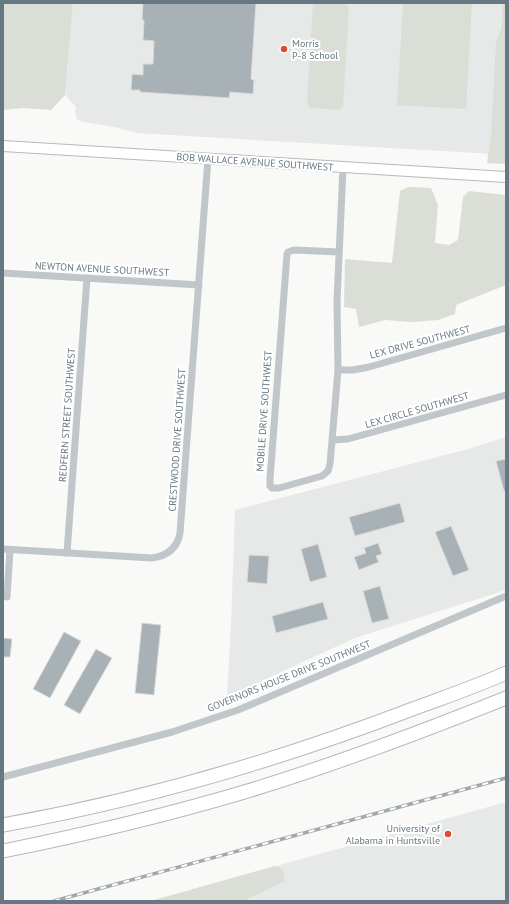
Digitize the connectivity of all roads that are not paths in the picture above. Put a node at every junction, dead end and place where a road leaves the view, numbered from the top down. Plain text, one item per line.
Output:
1 (3, 146) edge
2 (208, 159) junction
3 (343, 168) junction
4 (506, 177) edge
5 (339, 252) junction
6 (3, 273) edge
7 (87, 278) junction
8 (199, 285) junction
9 (506, 328) edge
10 (338, 370) junction
11 (506, 395) edge
12 (333, 440) junction
13 (6, 549) edge
14 (67, 553) junction
15 (506, 596) edge
16 (7, 597) dead end
17 (506, 673) edge
18 (506, 698) edge
19 (3, 777) edge
20 (3, 825) edge
21 (3, 851) edge

1 - 2 main road, BOB WALLACE AVENUE SOUTHWEST
2 - 3 main road, BOB WALLACE AVENUE SOUTHWEST
2 - 8 street, CRESTWOOD DRIVE SOUTHWEST
3 - 4 main road, BOB WALLACE AVENUE SOUTHWEST
3 - 5 street, MOBILE DRIVE SOUTHWEST
5 - 10 street, MOBILE DRIVE SOUTHWEST
5 - 12 street, MOBILE DRIVE SOUTHWEST
6 - 7 street, NEWTON AVENUE SOUTHWEST
7 - 8 street, NEWTON AVENUE SOUTHWEST
7 - 14 street, REDFERN STREET SOUTHWEST
8 - 14 street, CRESTWOOD DRIVE SOUTHWEST
9 - 10 street, LEX DRIVE SOUTHWEST
10 - 12 street, MOBILE DRIVE SOUTHWEST
11 - 12 street, LEX CIRCLE SOUTHWEST
13 - 14 street, CRESTWOOD DRIVE SOUTHWEST
13 - 16 street
15 - 19 street, GOVERNORS HOUSE DRIVE SOUTHWEST
17 - 20 highway
18 - 21 highway

